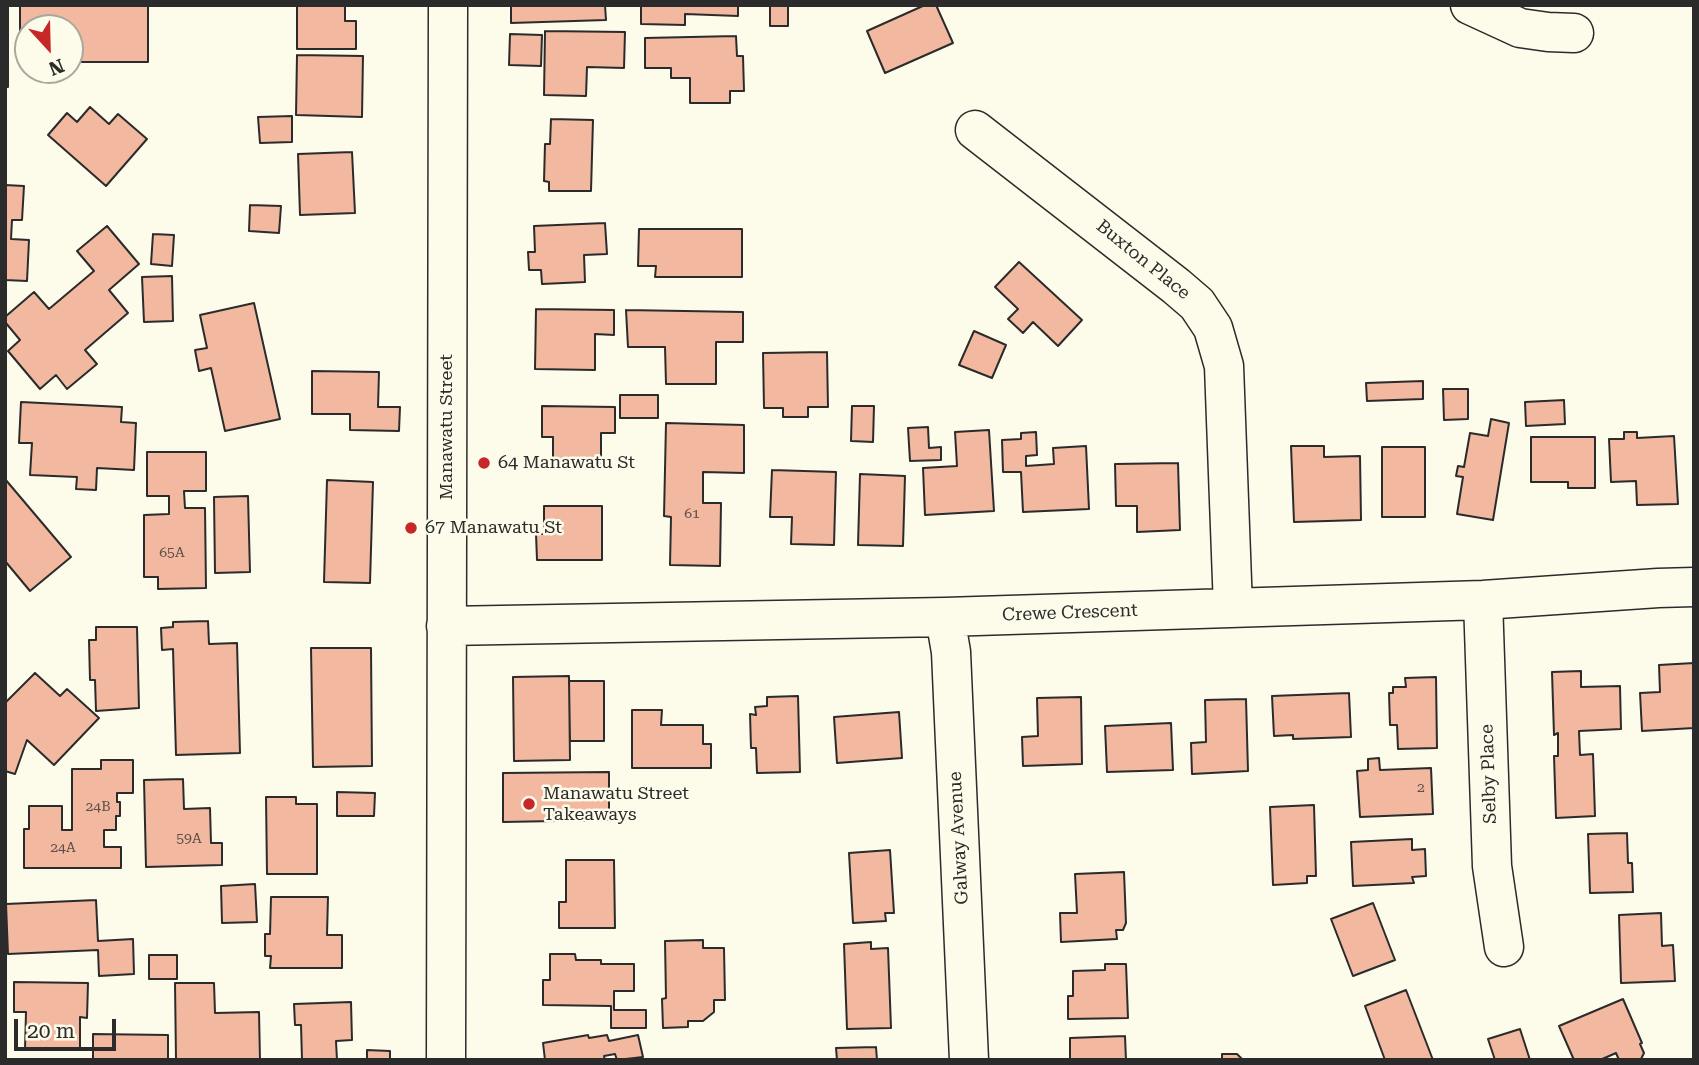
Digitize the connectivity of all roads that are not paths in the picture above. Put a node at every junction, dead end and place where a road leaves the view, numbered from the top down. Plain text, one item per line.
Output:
1 (448, 5) edge
2 (1470, 5) edge
3 (1574, 33) dead end
4 (975, 130) dead end
5 (1694, 587) edge
6 (1483, 600) junction
7 (1233, 608) junction
8 (945, 617) junction
9 (446, 626) junction
10 (1504, 947) dead end
11 (446, 1060) edge
12 (970, 1060) edge

1 - 9 street, Manawatu Street
2 - 3 street
4 - 7 street, Buxton Place
5 - 6 street, Crewe Crescent
6 - 7 street, Crewe Crescent
6 - 10 street, Selby Place
7 - 8 street, Crewe Crescent
8 - 9 street, Crewe Crescent
8 - 12 street, Galway Avenue
9 - 11 street, Manawatu Street

